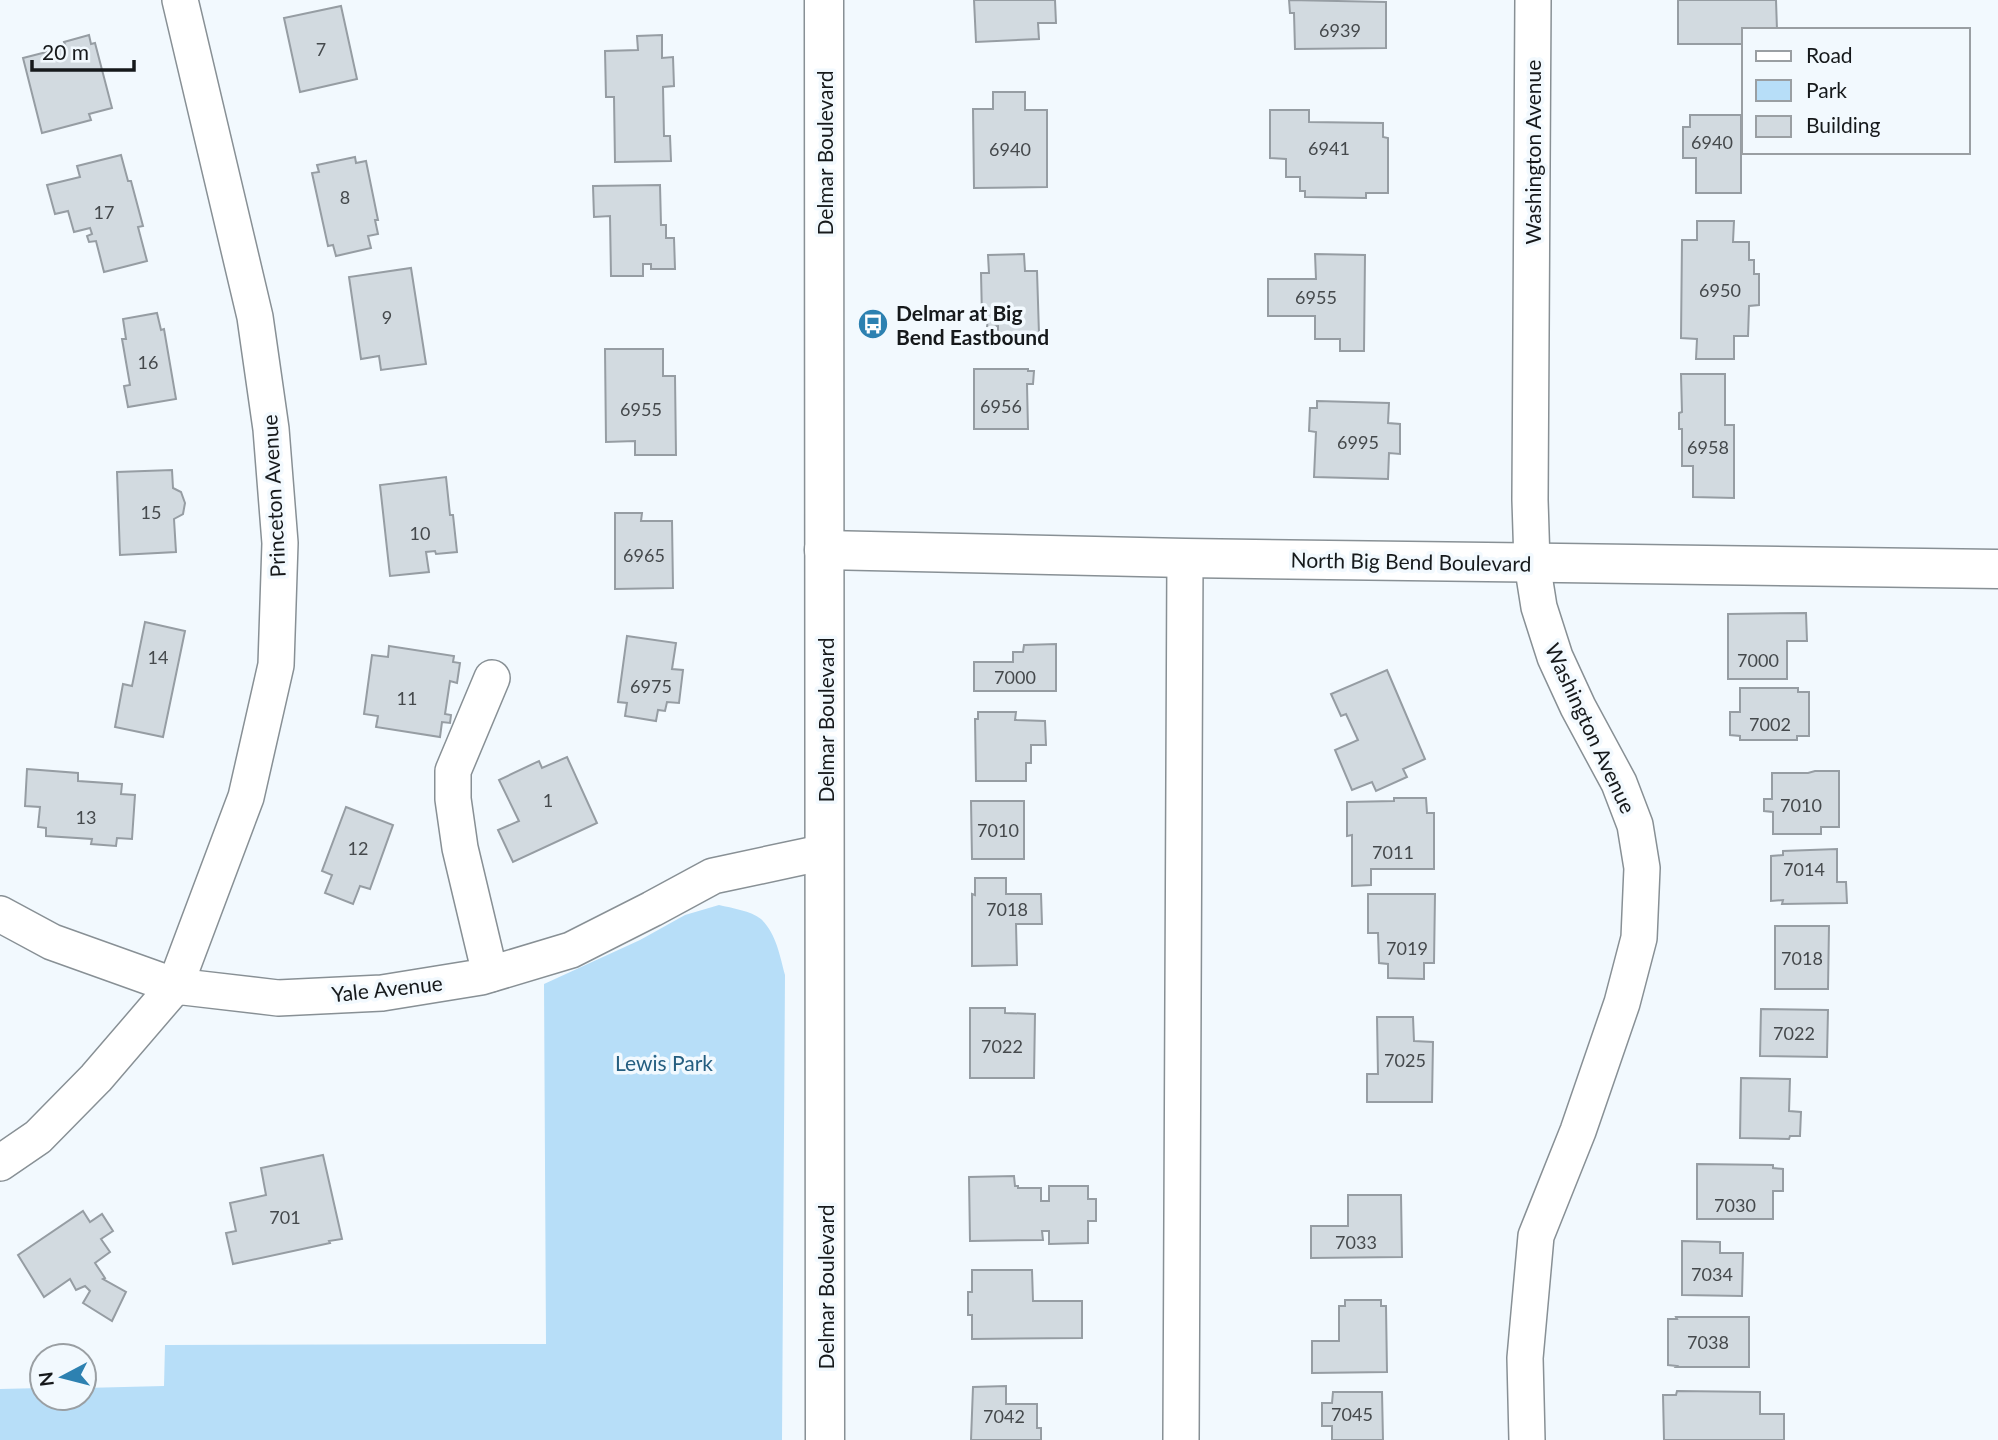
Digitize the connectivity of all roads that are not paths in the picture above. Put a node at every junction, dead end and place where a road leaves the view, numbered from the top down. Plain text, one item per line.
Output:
1 (180, 0) edge
2 (824, 0) edge
3 (1533, 0) edge
4 (824, 550) junction
5 (1185, 558) junction
6 (1532, 563) junction
7 (1998, 569) edge
8 (492, 678) dead end
9 (825, 852) junction
10 (0, 914) edge
11 (489, 974) junction
12 (175, 986) junction
13 (0, 1163) edge
14 (825, 1440) edge
15 (1181, 1440) edge
16 (1527, 1440) edge

1 - 12 street, Princeton Avenue
2 - 4 main road, Delmar Boulevard
3 - 6 street, Washington Avenue
4 - 5 main road, North Big Bend Boulevard
4 - 9 main road, Delmar Boulevard
5 - 6 main road, North Big Bend Boulevard
5 - 15 street
6 - 7 main road, North Big Bend Boulevard
6 - 16 street, Washington Avenue
8 - 11 street
9 - 11 street, Yale Avenue
9 - 14 main road, Delmar Boulevard
10 - 12 street, Yale Avenue
11 - 12 street, Yale Avenue
12 - 13 street

